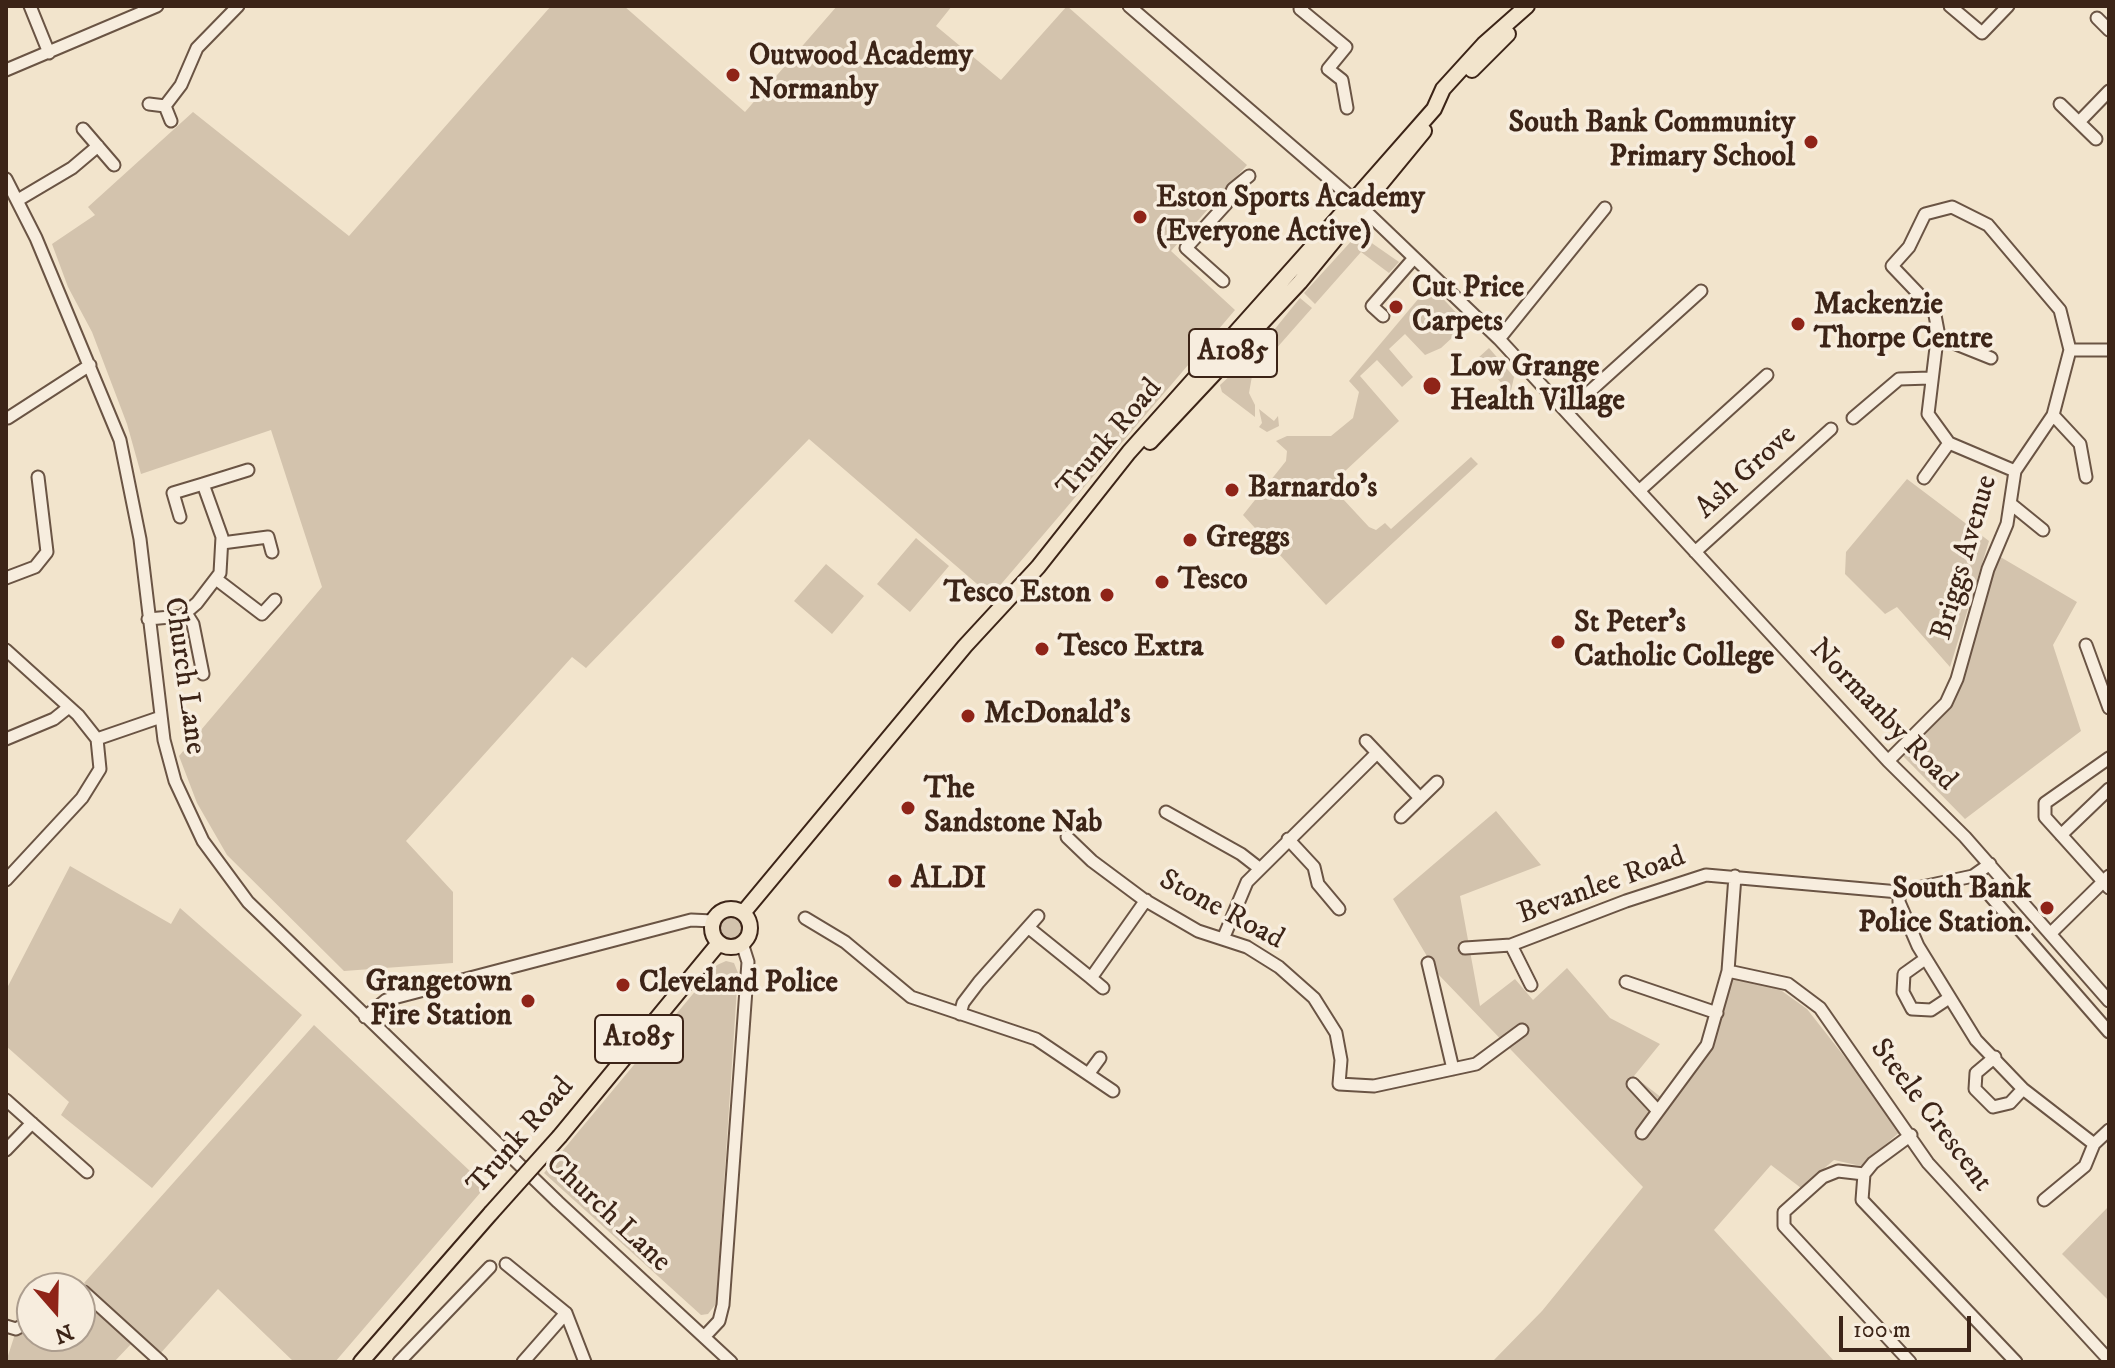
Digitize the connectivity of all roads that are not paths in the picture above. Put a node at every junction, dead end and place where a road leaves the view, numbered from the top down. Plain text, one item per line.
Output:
1 (30, 6) edge
2 (157, 6) edge
3 (238, 6) edge
4 (1129, 6) edge
5 (1303, 6) edge
6 (1527, 6) edge
7 (1535, 6) edge
8 (1950, 6) edge
9 (2008, 6) edge
10 (1142, 10) edge
11 (2097, 18) dead end
12 (2109, 30) edge
13 (49, 53) junction
14 (6, 70) edge
15 (2109, 91) edge
16 (149, 104) dead end
17 (2060, 104) dead end
18 (165, 106) junction
19 (1347, 108) dead end
20 (171, 121) dead end
21 (2079, 122) junction
22 (83, 129) dead end
23 (2096, 139) dead end
24 (98, 146) junction
25 (114, 165) dead end
26 (1249, 176) dead end
27 (6, 179) edge
28 (18, 200) junction
29 (1359, 204) junction
30 (1605, 208) dead end
31 (1414, 258) junction
32 (1223, 281) dead end
33 (1701, 291) dead end
34 (1383, 316) dead end
35 (1936, 336) junction
36 (1499, 339) junction
37 (2070, 350) junction
38 (2109, 350) edge
39 (1991, 358) dead end
40 (90, 365) junction
41 (1767, 375) dead end
42 (1930, 378) junction
43 (1567, 412) junction
44 (2053, 415) junction
45 (8, 418) dead end
46 (1853, 418) dead end
47 (1831, 429) dead end
48 (1949, 443) junction
49 (248, 470) dead end
50 (2015, 471) junction
51 (38, 477) dead end
52 (2086, 477) dead end
53 (1924, 478) dead end
54 (203, 484) junction
55 (1639, 491) junction
56 (2011, 504) junction
57 (180, 517) dead end
58 (2043, 530) dead end
59 (222, 543) junction
60 (272, 552) dead end
61 (1695, 552) junction
62 (6, 578) edge
63 (216, 579) junction
64 (275, 600) dead end
65 (186, 613) junction
66 (148, 619) junction
67 (2086, 645) dead end
68 (6, 650) edge
69 (203, 674) dead end
70 (69, 707) junction
71 (2109, 708) edge
72 (161, 717) junction
73 (6, 739) edge
74 (97, 739) junction
75 (1366, 741) dead end
76 (1377, 753) junction
77 (2109, 758) edge
78 (1888, 761) junction
79 (1437, 782) dead end
80 (2109, 789) edge
81 (1420, 798) junction
82 (1166, 812) dead end
83 (1401, 817) dead end
84 (2061, 835) junction
85 (1067, 837) dead end
86 (1288, 839) junction
87 (1990, 864) junction
88 (1259, 868) junction
89 (1735, 876) junction
90 (1973, 876) junction
91 (6, 880) edge
92 (2107, 882) edge
93 (1899, 892) junction
94 (1146, 900) junction
95 (1339, 909) dead end
96 (743, 913) junction
97 (1038, 916) dead end
98 (805, 918) dead end
99 (713, 921) junction
100 (1029, 928) junction
101 (2050, 934) junction
102 (1223, 939) junction
103 (719, 943) junction
104 (742, 943) junction
105 (1511, 945) junction
106 (1465, 948) dead end
107 (1925, 959) junction
108 (1428, 963) dead end
109 (1728, 971) junction
110 (1091, 978) junction
111 (1626, 982) dead end
112 (1531, 985) dead end
113 (1103, 988) dead end
114 (1949, 998) junction
115 (2109, 1001) edge
116 (1717, 1013) junction
117 (960, 1014) junction
118 (365, 1017) junction
119 (1522, 1030) dead end
120 (2109, 1032) edge
121 (1995, 1057) junction
122 (1100, 1058) dead end
123 (1453, 1069) junction
124 (1089, 1073) junction
125 (1633, 1084) dead end
126 (2023, 1089) junction
127 (1113, 1091) dead end
128 (6, 1100) edge
129 (1658, 1111) junction
130 (32, 1123) junction
131 (2109, 1130) edge
132 (1642, 1133) dead end
133 (1911, 1135) junction
134 (2094, 1144) junction
135 (6, 1150) edge
136 (87, 1172) dead end
137 (1864, 1174) junction
138 (2044, 1200) dead end
139 (506, 1264) dead end
140 (490, 1267) dead end
141 (96, 1306) edge
142 (566, 1313) junction
143 (704, 1337) junction
144 (2109, 1360) edge
145 (158, 1361) edge
146 (361, 1362) edge
147 (399, 1362) edge
148 (523, 1362) edge
149 (585, 1362) edge
150 (731, 1362) edge
151 (1910, 1362) edge
152 (2016, 1362) edge

1 - 13 street
2 - 13 street
3 - 18 street
4 - 10 street, Normanby Road
5 - 19 street
6 - 29 main road, Trunk Road / A1085
7 - 29 main road, A1085
8 - 9 street
10 - 29 street, Normanby Road
11 - 12 street
13 - 14 street
15 - 21 street
16 - 18 street
17 - 21 street
18 - 20 street
21 - 23 street
22 - 24 street
24 - 25 street
24 - 28 street
26 - 32 street
27 - 28 street, Church Lane
28 - 40 street, Church Lane
29 - 31 street, Normanby Road
29 - 96 main road, Trunk Road / A1085
30 - 36 street
31 - 34 street
31 - 36 street, Normanby Road
33 - 43 street
35 - 37 street, Briggs Avenue
35 - 39 street
35 - 42 street
36 - 43 street, Normanby Road
37 - 38 street
37 - 44 street, Briggs Avenue
40 - 45 street
40 - 66 street, Church Lane
41 - 55 street
42 - 46 street
42 - 48 street
43 - 55 street, Normanby Road
44 - 50 street, Briggs Avenue
44 - 52 street
47 - 61 street, Ash Grove
48 - 50 street
48 - 53 street
49 - 54 street
50 - 56 street, Briggs Avenue
51 - 62 street
54 - 57 street
54 - 59 street
55 - 61 street, Normanby Road
56 - 58 street
56 - 78 street, Briggs Avenue
59 - 60 street
59 - 63 street
61 - 78 street, Normanby Road
63 - 64 street
63 - 65 street
65 - 66 street
65 - 69 street
66 - 72 street, Church Lane
67 - 71 street
68 - 70 street
70 - 73 street
70 - 74 street
72 - 74 street
72 - 118 street, Church Lane
74 - 91 street
75 - 76 street
76 - 81 street
76 - 86 street
77 - 84 street
78 - 87 street, Normanby Road
79 - 81 street
80 - 84 street
81 - 83 street
82 - 88 street
84 - 92 street
85 - 94 street, Stone Road
86 - 88 street
86 - 95 street
87 - 90 street, Bevanlee Road
87 - 101 street, Normanby Road
88 - 102 street
89 - 93 street, Bevanlee Road
89 - 105 street, Bevanlee Road
89 - 109 street
90 - 93 street, Bevanlee Road
90 - 120 street
92 - 101 street
93 - 107 street
94 - 102 street, Stone Road
94 - 110 street
96 - 99 main road
96 - 104 main road
97 - 100 street
98 - 117 street
99 - 103 main road
99 - 118 street
100 - 110 street
100 - 117 street
101 - 115 street, Normanby Road
102 - 123 street, Stone Road
103 - 104 main road
103 - 146 main road, Trunk Road / A1085, bridge
104 - 143 street
105 - 106 street, Bevanlee Road
105 - 112 street
107 - 114 street
107 - 114 street
108 - 123 street
109 - 116 street
109 - 133 street, Steele Crescent
110 - 113 street
111 - 116 street
114 - 121 street
116 - 129 street
117 - 124 street
118 - 143 street, Church Lane
119 - 123 street
121 - 126 street
121 - 126 street
122 - 124 street
124 - 127 street
125 - 129 street
126 - 134 street
128 - 130 street
129 - 132 street
130 - 135 street
130 - 136 street
131 - 134 street
133 - 137 street
133 - 144 street, Steele Crescent
134 - 138 street
137 - 151 street
137 - 152 street
139 - 142 street
140 - 147 street
141 - 145 street
142 - 148 street
142 - 149 street
143 - 150 street, Church Lane

